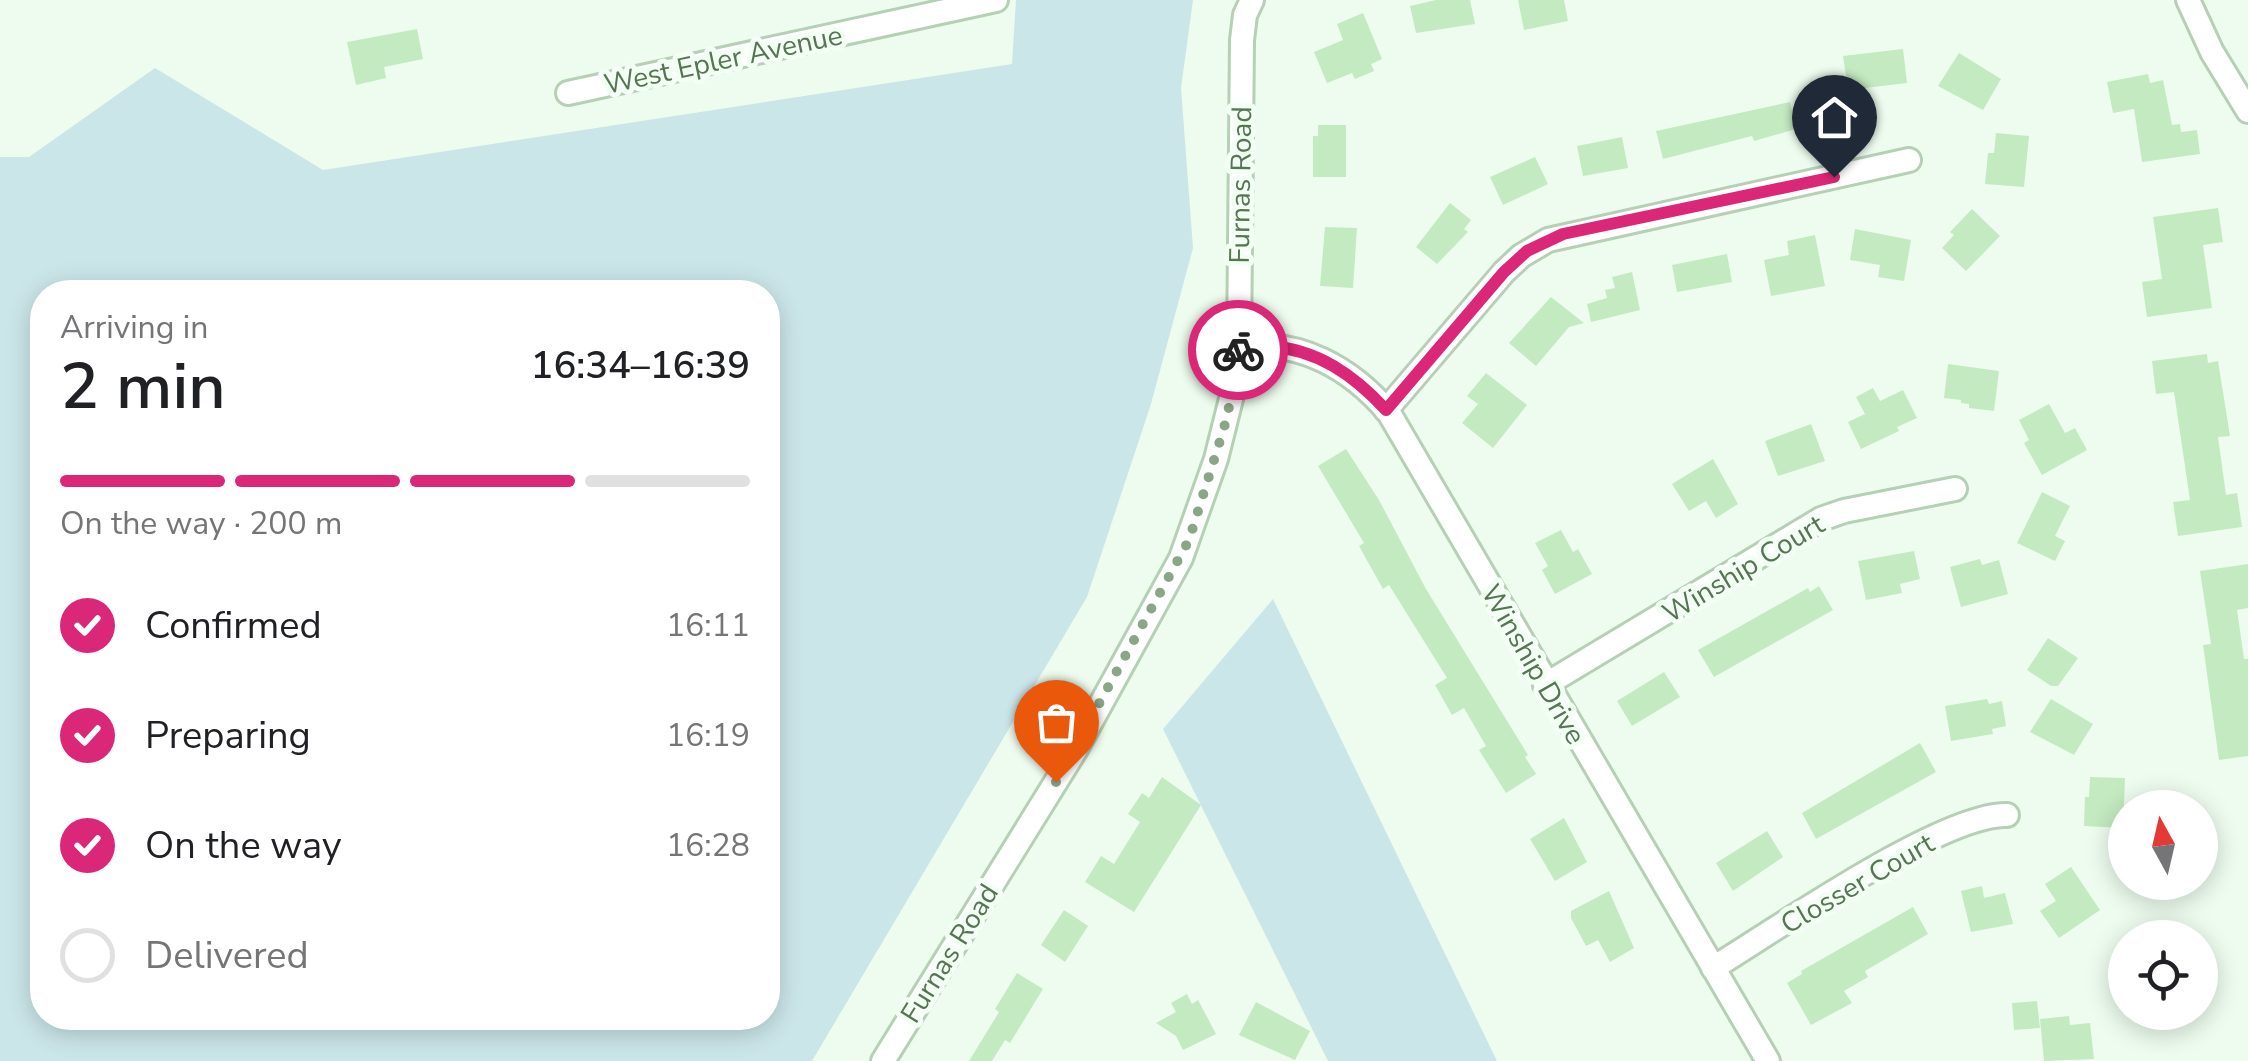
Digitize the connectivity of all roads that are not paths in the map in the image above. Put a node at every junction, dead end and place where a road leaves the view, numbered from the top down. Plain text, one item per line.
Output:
1 (996, 0) edge
2 (1252, 0) edge
3 (2188, 0) edge
4 (568, 93) dead end
5 (2248, 110) edge
6 (1909, 160) dead end
7 (1239, 347) junction
8 (1386, 410) junction
9 (1955, 490) dead end
10 (1546, 685) junction
11 (2007, 816) dead end
12 (1713, 968) junction
13 (882, 1061) edge
14 (1768, 1061) edge

1 - 4 street, West Epler Avenue
2 - 7 street, Furnas Road
3 - 5 street
6 - 8 street
7 - 8 street, Winship Drive
7 - 13 street, Furnas Road
8 - 10 street, Winship Drive
9 - 10 street, Winship Court
10 - 12 street, Winship Drive
11 - 12 street, Closser Court
12 - 14 street, Winship Drive

